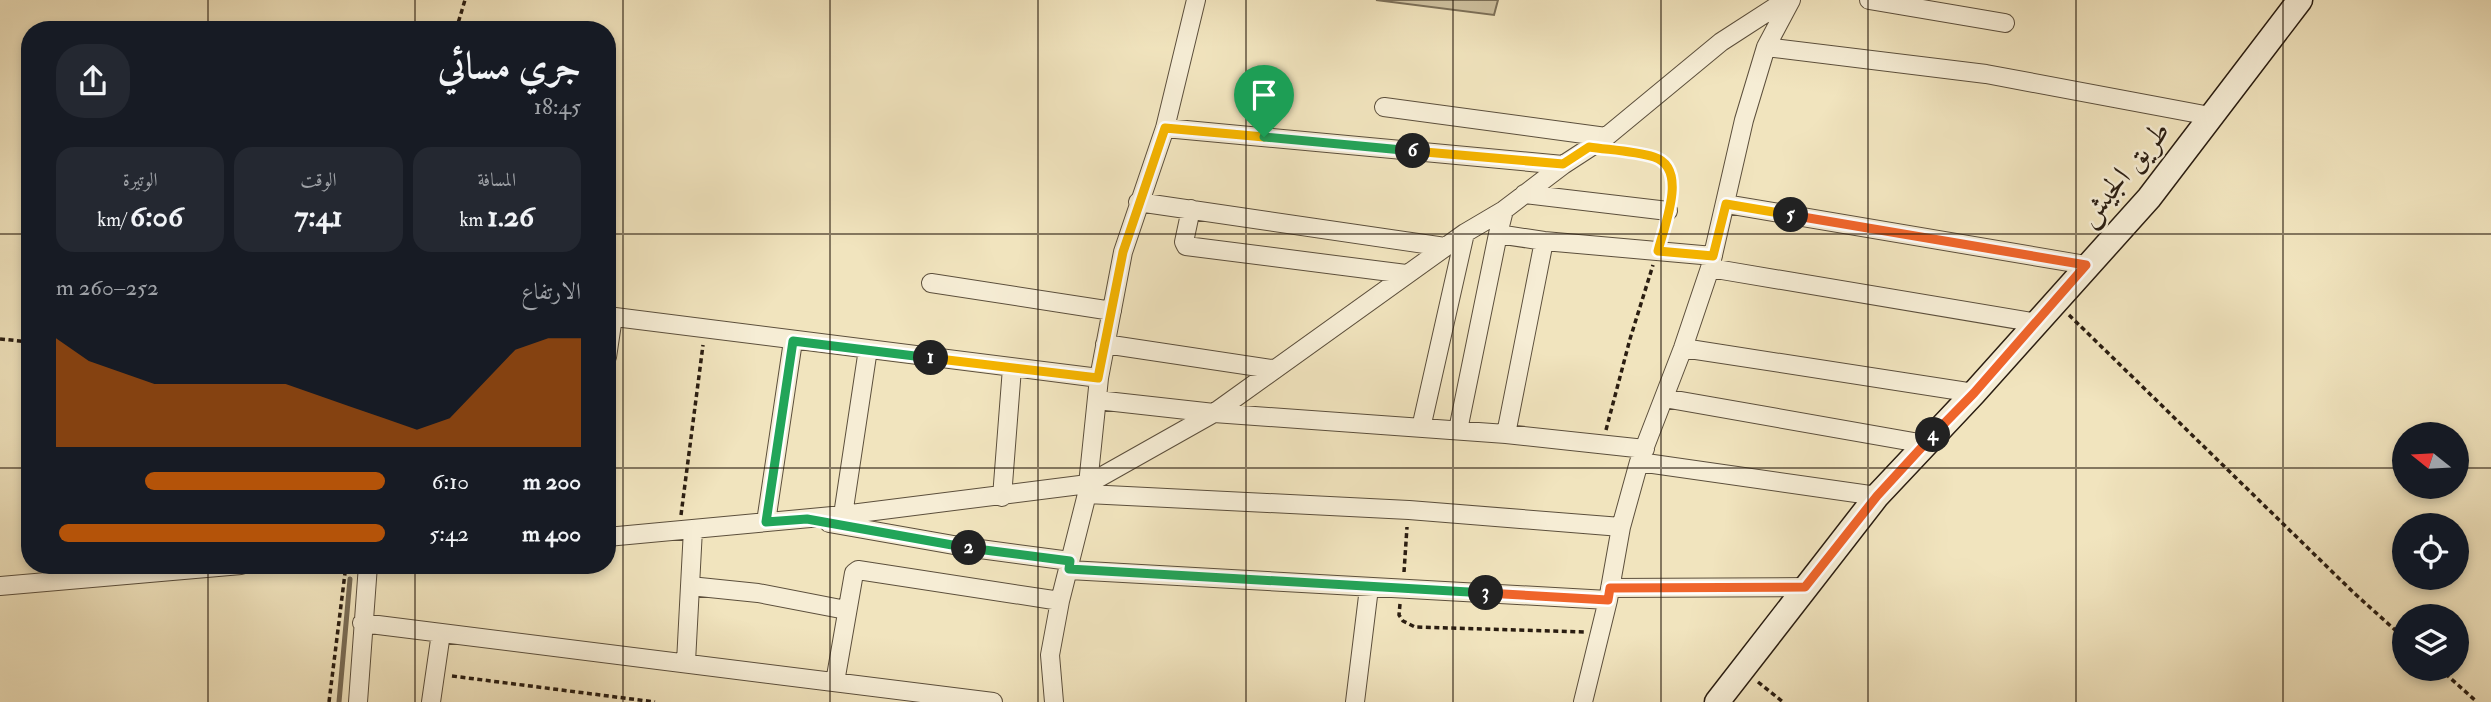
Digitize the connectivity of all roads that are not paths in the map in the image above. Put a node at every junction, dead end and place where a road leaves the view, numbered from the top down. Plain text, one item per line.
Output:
1 (1196, 0) edge
2 (1788, 0) edge
3 (1869, 0) edge
4 (2300, 0) edge
5 (2006, 23) dead end
6 (1766, 47) junction
7 (1384, 107) dead end
8 (2210, 116) junction
9 (1165, 128) junction
10 (1606, 137) junction
11 (1563, 164) junction
12 (1524, 194) junction
13 (1138, 202) junction
14 (1726, 204) junction
15 (1191, 209) junction
16 (1504, 210) junction
17 (1668, 211) road end
18 (1465, 233) junction
19 (1498, 234) junction
20 (1544, 241) junction
21 (1446, 247) junction
22 (1712, 262) junction
23 (2086, 265) junction
24 (1406, 274) junction
25 (931, 283) dead end
26 (1112, 311) junction
27 (616, 318) edge
28 (2037, 323) junction
29 (793, 341) junction
30 (1105, 344) junction
31 (1683, 348) junction
32 (868, 349) junction
33 (1012, 368) junction
34 (1272, 369) junction
35 (1098, 378) junction
36 (1974, 393) junction
37 (1664, 398) junction
38 (1097, 400) junction
39 (1214, 413) junction
40 (1421, 428) junction
41 (1458, 430) junction
42 (1506, 434) junction
43 (1925, 444) junction
44 (1642, 456) junction
45 (1088, 489) junction
46 (1877, 496) junction
47 (1002, 497) junction
48 (843, 515) junction
49 (807, 519) junction
50 (766, 522) junction
51 (1621, 527) junction
52 (686, 530) junction
53 (616, 536) edge
54 (1070, 565) junction
55 (138, 574) edge
56 (367, 574) edge
57 (0, 586) edge
58 (690, 586) junction
59 (1805, 587) junction
60 (1369, 588) junction
61 (1609, 594) junction
62 (1060, 601) junction
63 (846, 610) junction
64 (362, 623) junction
65 (441, 634) junction
66 (686, 662) junction
67 (835, 682) junction
68 (959, 700) edge
69 (358, 702) edge
70 (431, 702) edge
71 (993, 702) edge
72 (1054, 702) edge
73 (1355, 702) edge
74 (1583, 702) edge
75 (1717, 702) edge

1 - 9 street
2 - 6 street
2 - 10 street
3 - 5 street
4 - 8 main road, طريق الجيش
6 - 8 street
6 - 14 street
7 - 10 street
8 - 23 main road, طريق الجيش
9 - 11 street
9 - 13 street
10 - 11 street
11 - 12 street
12 - 16 street
12 - 17 street
13 - 15 street
13 - 26 street
14 - 22 street
14 - 23 street
15 - 21 street
15 - 24 street
16 - 18 street
16 - 19 street
18 - 21 street
18 - 40 street
19 - 20 street
19 - 41 street
20 - 22 street
20 - 42 street
21 - 24 street
22 - 28 street
22 - 31 street
23 - 28 main road, طريق الجيش
24 - 34 street
25 - 26 street
26 - 30 street
27 - 29 street
28 - 36 main road, طريق الجيش
29 - 32 street
29 - 50 street
30 - 34 street
30 - 35 street
31 - 36 street
31 - 37 street
32 - 33 street
32 - 48 street
33 - 35 street
33 - 47 street
34 - 39 street
35 - 38 street
36 - 43 main road, طريق الجيش
37 - 43 street
37 - 44 street
38 - 39 street
38 - 45 street
39 - 40 street
39 - 45 street
40 - 41 street
41 - 42 street
42 - 44 street
43 - 46 main road, طريق الجيش
44 - 46 street
44 - 51 street
45 - 47 street
45 - 51 street
45 - 54 street
46 - 59 main road, طريق الجيش
47 - 48 street
48 - 49 street
49 - 50 street
49 - 54 street
50 - 52 street
51 - 61 street
52 - 53 street
52 - 58 street
54 - 60 street
54 - 62 street
55 - 57 street
56 - 64 street
58 - 63 street
58 - 66 street
59 - 61 street
59 - 75 main road, طريق الجيش
60 - 61 street
60 - 73 street
61 - 74 street
62 - 63 street
62 - 72 street
63 - 67 street
64 - 65 street
64 - 69 street
65 - 66 street
65 - 70 street
66 - 67 street
67 - 68 street
68 - 71 street

